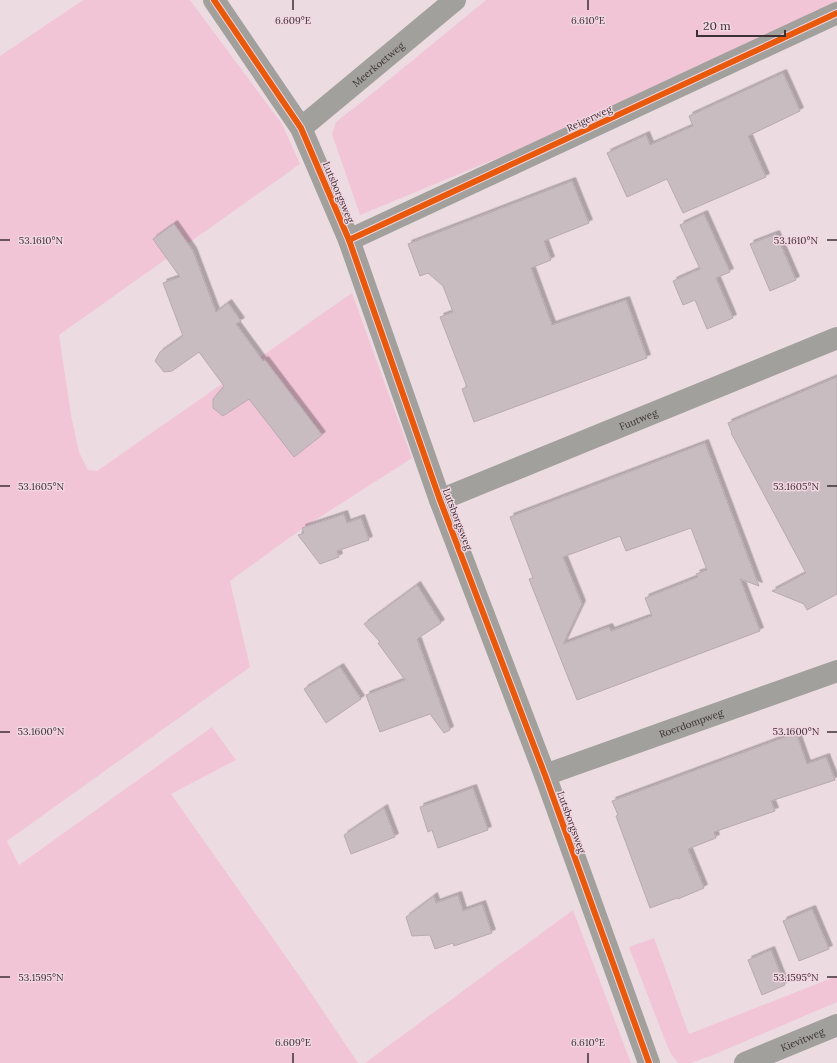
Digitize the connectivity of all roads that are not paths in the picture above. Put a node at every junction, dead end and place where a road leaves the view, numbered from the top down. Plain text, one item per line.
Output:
1 (214, 0) edge
2 (455, 0) edge
3 (837, 13) edge
4 (301, 128) junction
5 (349, 240) junction
6 (837, 338) edge
7 (440, 500) junction
8 (837, 671) edge
9 (545, 775) junction
10 (837, 1025) edge
11 (649, 1063) edge
12 (745, 1063) edge

1 - 4 street, Lutsborgsweg
2 - 4 street, Meerkoetweg
3 - 5 street, Reigerweg
4 - 5 street, Lutsborgsweg
5 - 7 street, Lutsborgsweg
6 - 7 street, Fuutweg
7 - 9 street, Lutsborgsweg
8 - 9 street, Roerdompweg
9 - 11 street, Lutsborgsweg
10 - 12 street, Kievitweg

